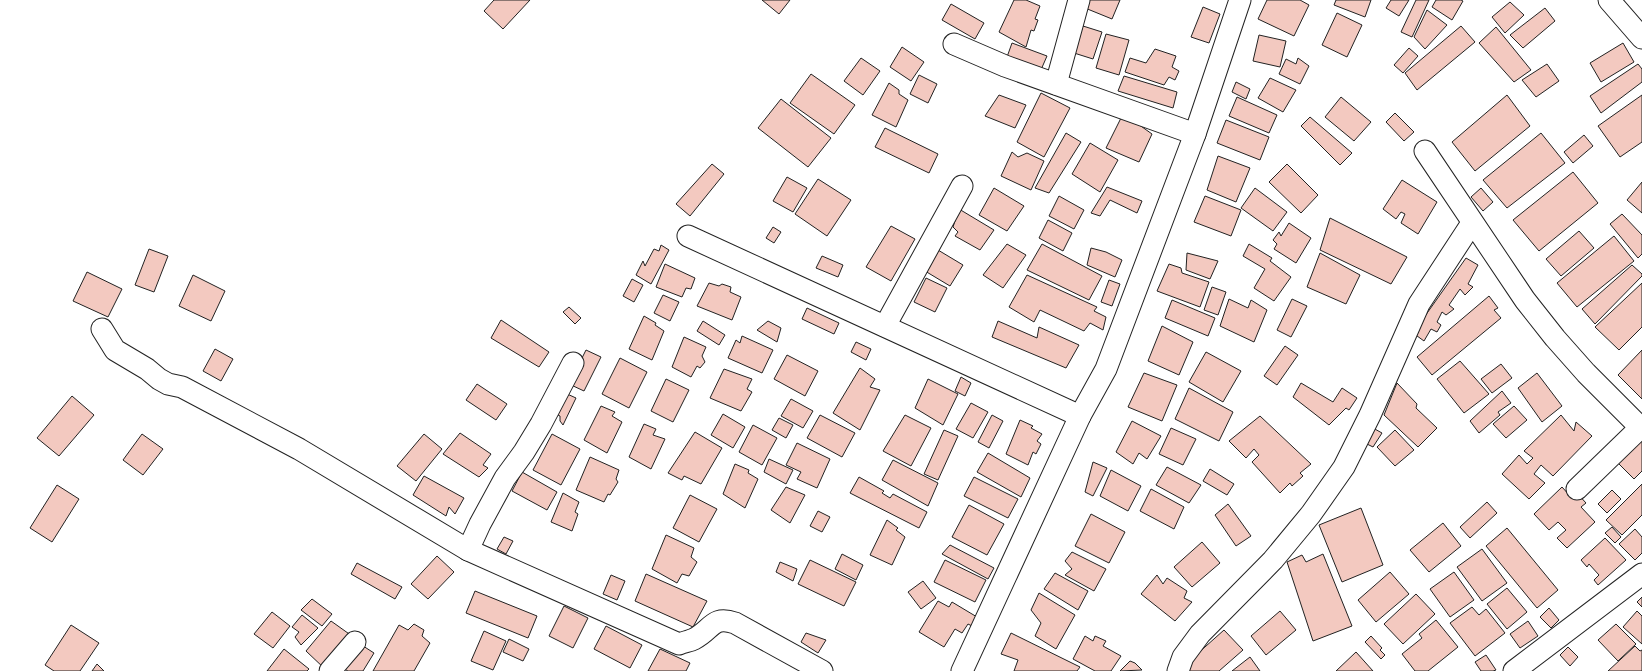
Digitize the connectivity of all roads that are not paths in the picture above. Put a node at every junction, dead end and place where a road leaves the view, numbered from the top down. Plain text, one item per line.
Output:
1 (1079, 0) edge
2 (1240, 0) edge
3 (1609, 0) edge
4 (1642, 38) edge
5 (954, 44) dead end
6 (1056, 84) junction
7 (1195, 134) junction
8 (1425, 151) dead end
9 (962, 186) dead end
10 (1472, 223) junction
11 (688, 236) dead end
12 (885, 326) junction
13 (102, 329) dead end
14 (573, 363) dead end
15 (1080, 416) junction
16 (1641, 428) edge
17 (1577, 489) dead end
18 (468, 550) junction
19 (1642, 574) edge
20 (355, 642) dead end
21 (330, 671) edge
22 (822, 671) edge
23 (962, 671) edge
24 (1178, 671) edge
25 (1514, 671) edge

1 - 6 street
2 - 7 street
3 - 4 street
5 - 6 street
6 - 7 street
7 - 15 street
8 - 10 street
9 - 12 street
10 - 16 street
10 - 24 street
11 - 12 street
12 - 15 street
13 - 18 street
14 - 18 street
15 - 23 street
16 - 17 street
18 - 22 street
19 - 25 street
20 - 21 street

